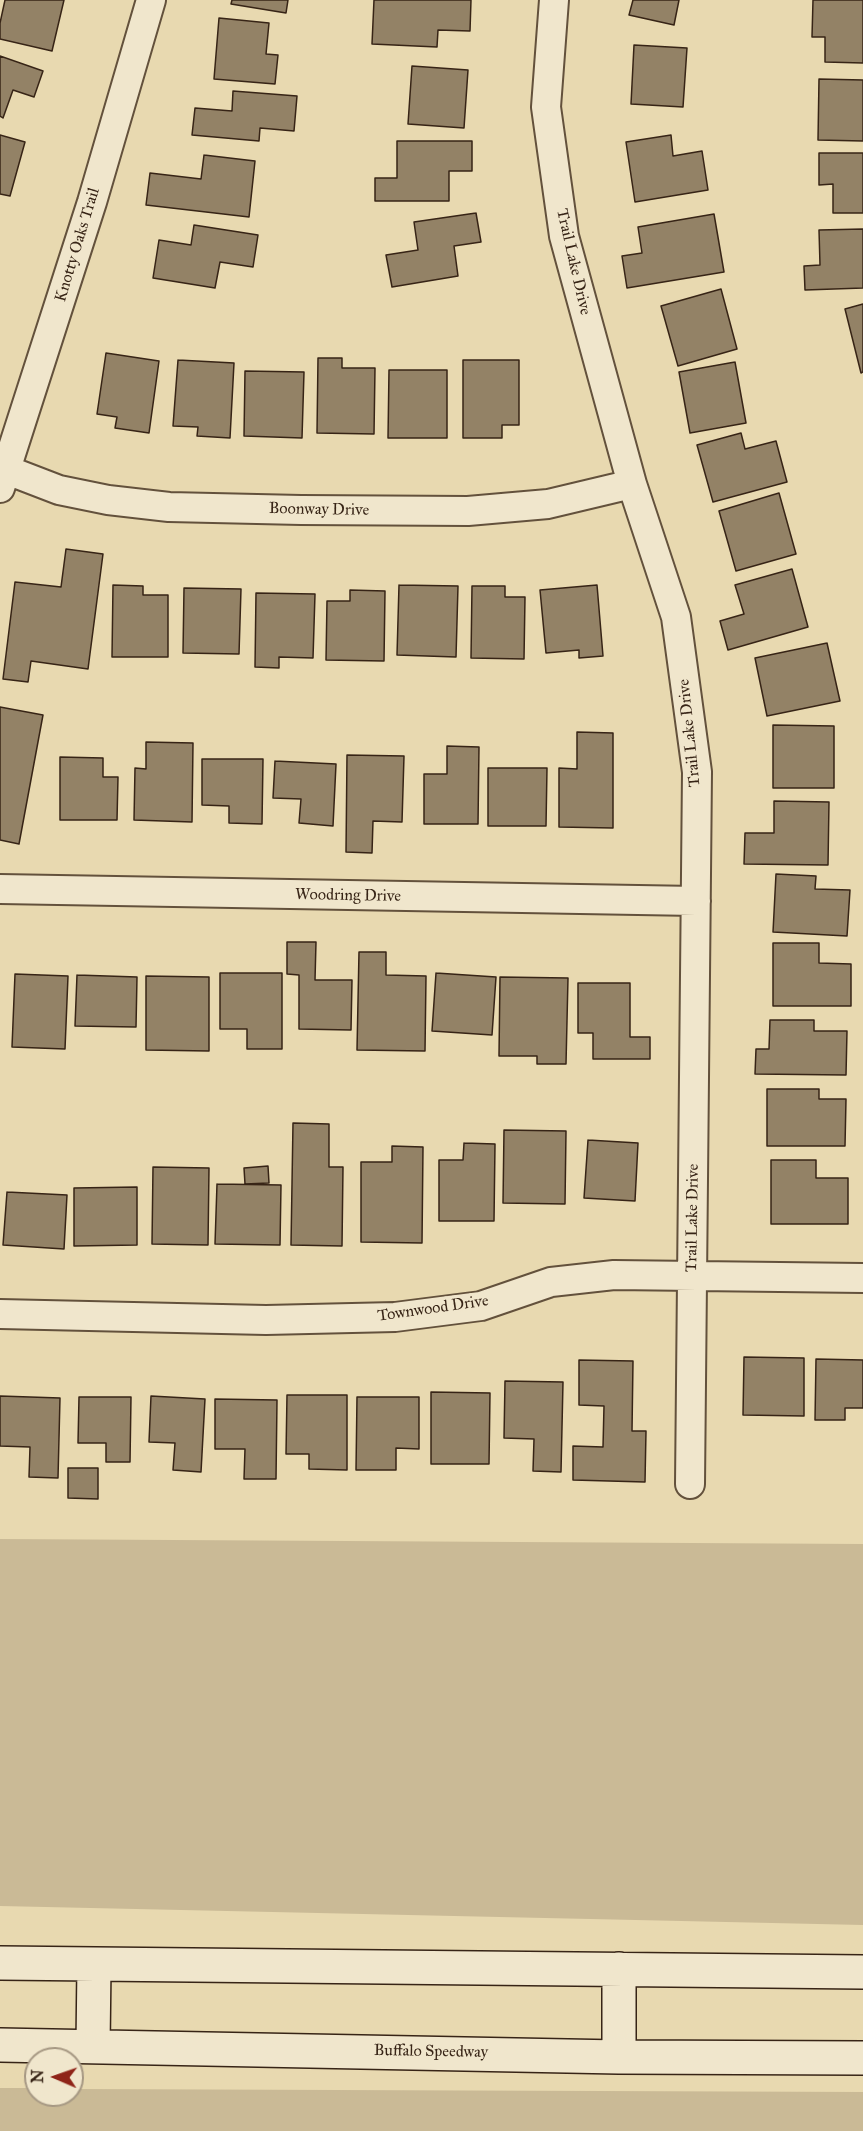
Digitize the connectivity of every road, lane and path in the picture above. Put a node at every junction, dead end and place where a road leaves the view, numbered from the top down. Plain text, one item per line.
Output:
1 (151, 0) edge
2 (554, 0) edge
3 (4, 479) edge
4 (632, 484) junction
5 (0, 889) edge
6 (696, 902) junction
7 (692, 1275) junction
8 (863, 1278) edge
9 (0, 1314) edge
10 (690, 1484) dead end
11 (0, 1963) edge
12 (94, 1965) junction
13 (619, 1969) junction
14 (863, 1972) edge
15 (0, 2045) edge
16 (93, 2046) junction
17 (618, 2057) junction
18 (863, 2058) edge

1 - 3 street, Knotty Oaks Trail
2 - 4 street, Trail Lake Drive
3 - 4 street, Boonway Drive
4 - 6 street, Trail Lake Drive
5 - 6 street, Woodring Drive
6 - 7 street, Trail Lake Drive
7 - 8 street, Townwood Drive
7 - 9 street, Townwood Drive
7 - 10 street, Trail Lake Drive
11 - 12 main road
12 - 13 main road
12 - 16 main road
13 - 14 main road
13 - 17 main road
15 - 16 main road, Buffalo Speedway
16 - 17 main road, Buffalo Speedway
17 - 18 main road, Buffalo Speedway

